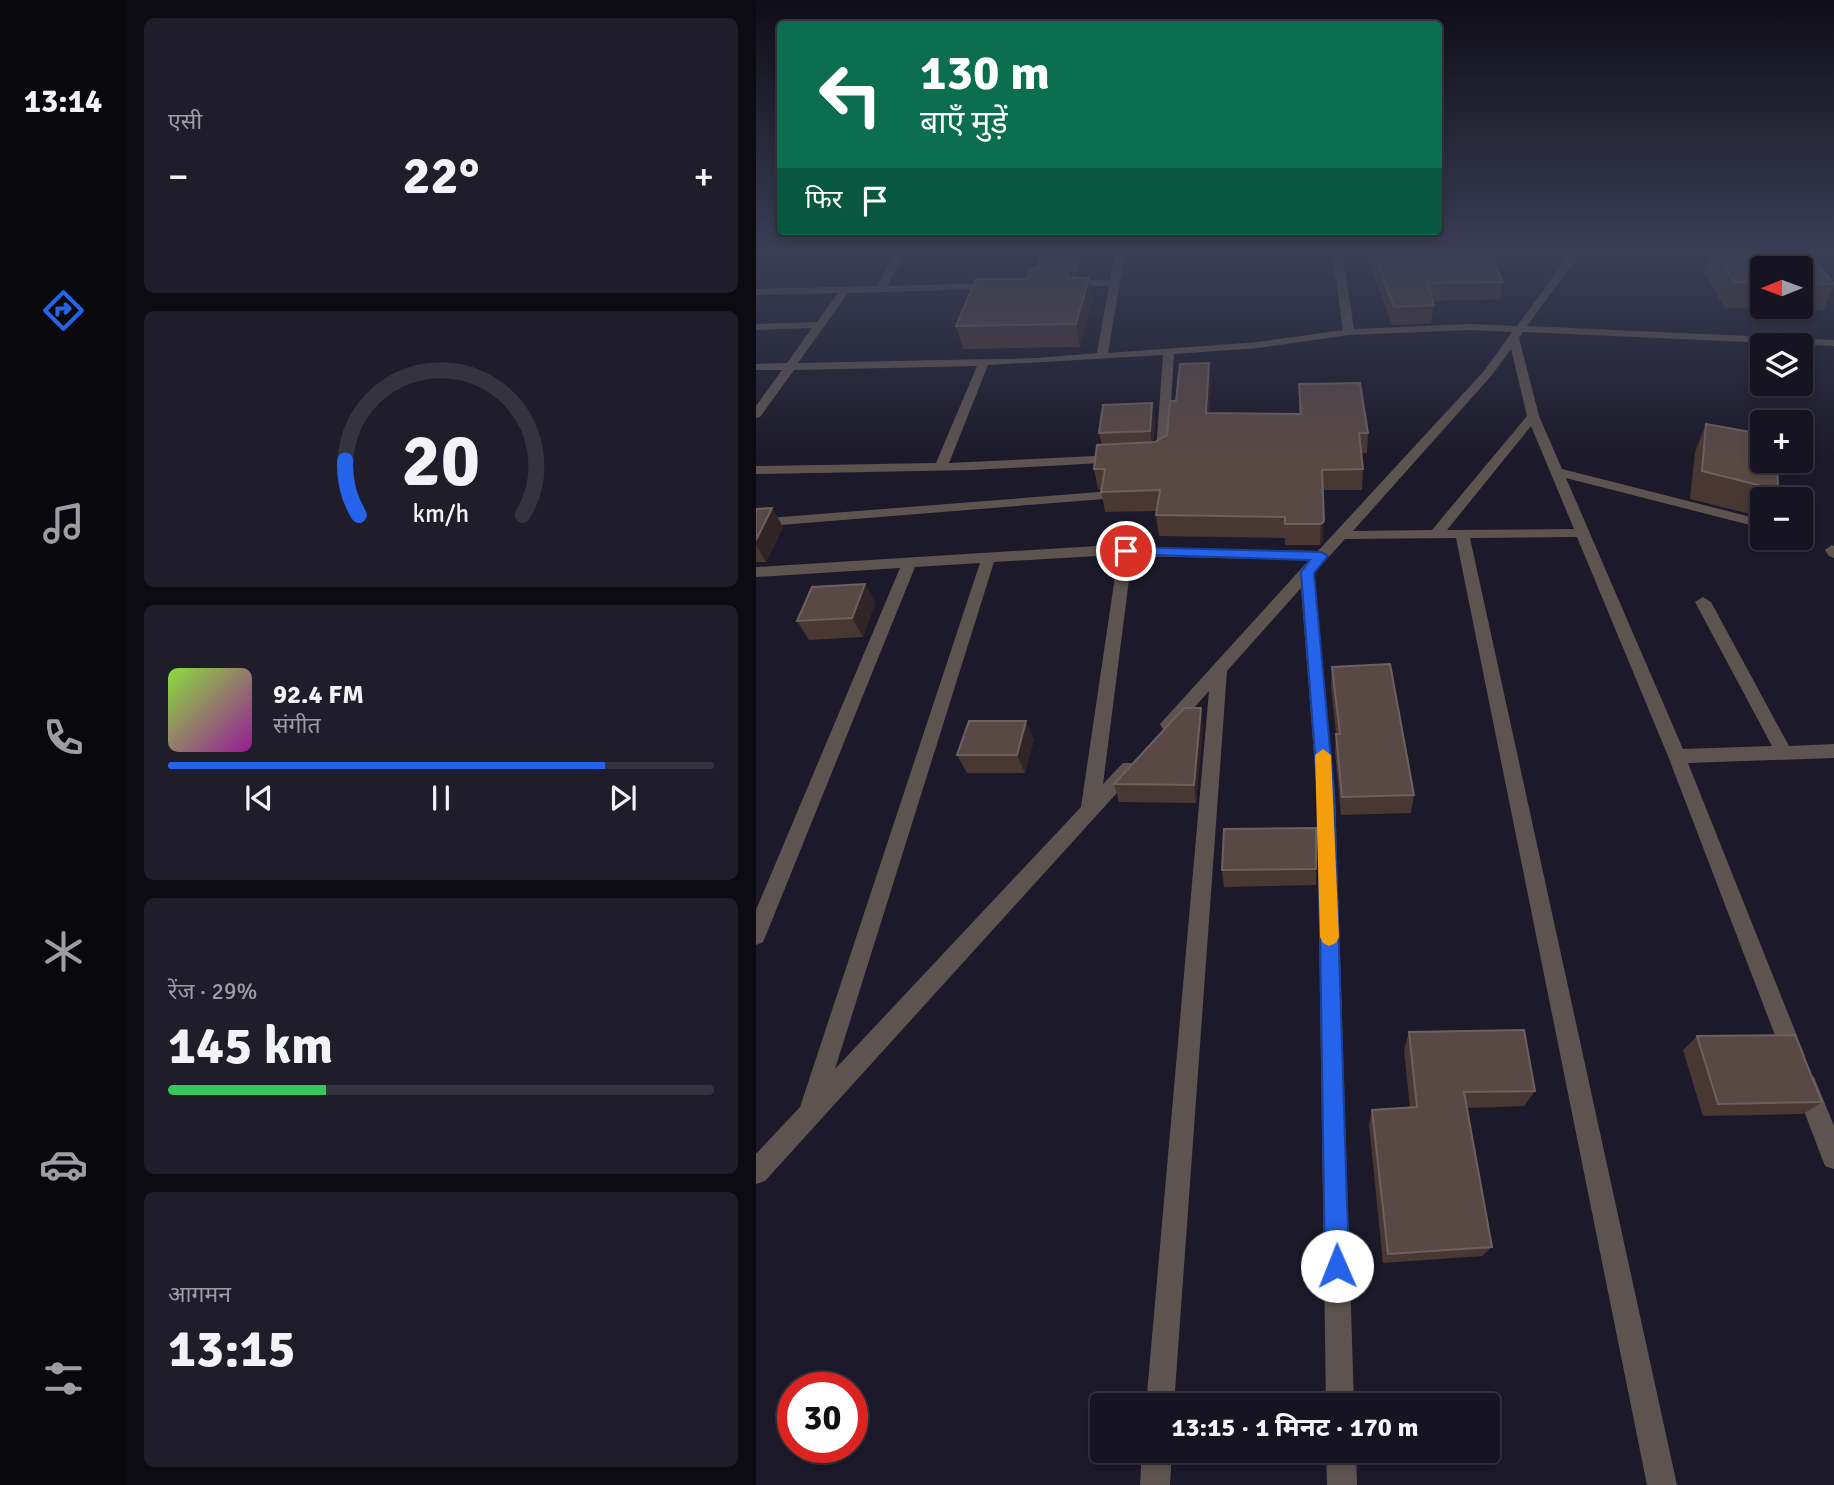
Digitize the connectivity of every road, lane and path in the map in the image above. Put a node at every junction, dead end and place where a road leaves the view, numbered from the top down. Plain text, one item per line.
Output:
1 (823, 320) edge
2 (1108, 320) edge
3 (1347, 320) edge
4 (1525, 320) edge
5 (820, 325) junction
6 (756, 327) edge
7 (1349, 332) junction
8 (1516, 333) junction
9 (1834, 343) edge
10 (1169, 352) junction
11 (1102, 357) junction
12 (984, 362) junction
13 (790, 365) junction
14 (756, 367) edge
15 (758, 408) edge
16 (1533, 416) junction
17 (941, 466) junction
18 (756, 470) edge
19 (1557, 472) junction
20 (1099, 496) edge
21 (1750, 521) dead end
22 (756, 523) edge
23 (1582, 533) junction
24 (1434, 534) junction
25 (1462, 534) junction
26 (1340, 535) junction
27 (1126, 551) junction
28 (989, 556) junction
29 (910, 562) junction
30 (1314, 564) junction
31 (759, 576) edge
32 (1703, 602) dead end
33 (1219, 669) junction
34 (1160, 734) edge
35 (1783, 751) junction
36 (1834, 751) edge
37 (1143, 753) edge
38 (1677, 756) junction
39 (1090, 811) junction
40 (756, 935) edge
41 (809, 1116) junction
42 (1834, 1157) edge
43 (756, 1172) edge
44 (1161, 1393) edge
45 (1340, 1393) edge
46 (1156, 1463) edge
47 (1341, 1463) edge
48 (1155, 1485) edge
49 (1342, 1485) edge
50 (1662, 1485) edge

1 - 5 street
2 - 11 street
3 - 7 street
4 - 8 street
5 - 6 street
5 - 13 street
7 - 8 street
7 - 10 street
8 - 9 street
8 - 16 street
8 - 26 street
10 - 11 street
10 - 17 street
11 - 12 street
12 - 13 street
12 - 17 street
13 - 14 street
13 - 15 street
16 - 19 street
16 - 24 street
17 - 18 street
19 - 21 street
19 - 23 street
20 - 22 street
23 - 25 street
23 - 38 street
24 - 25 street
24 - 26 street
25 - 50 street
26 - 30 street
27 - 28 street
27 - 30 street
27 - 39 street
28 - 29 street
28 - 41 street
29 - 31 street
29 - 40 street
30 - 33 street
30 - 45 street
32 - 35 street
33 - 34 street
33 - 44 street
35 - 36 street
35 - 38 street
37 - 39 street
38 - 42 street
39 - 41 street
41 - 43 street
46 - 48 street
47 - 49 street

